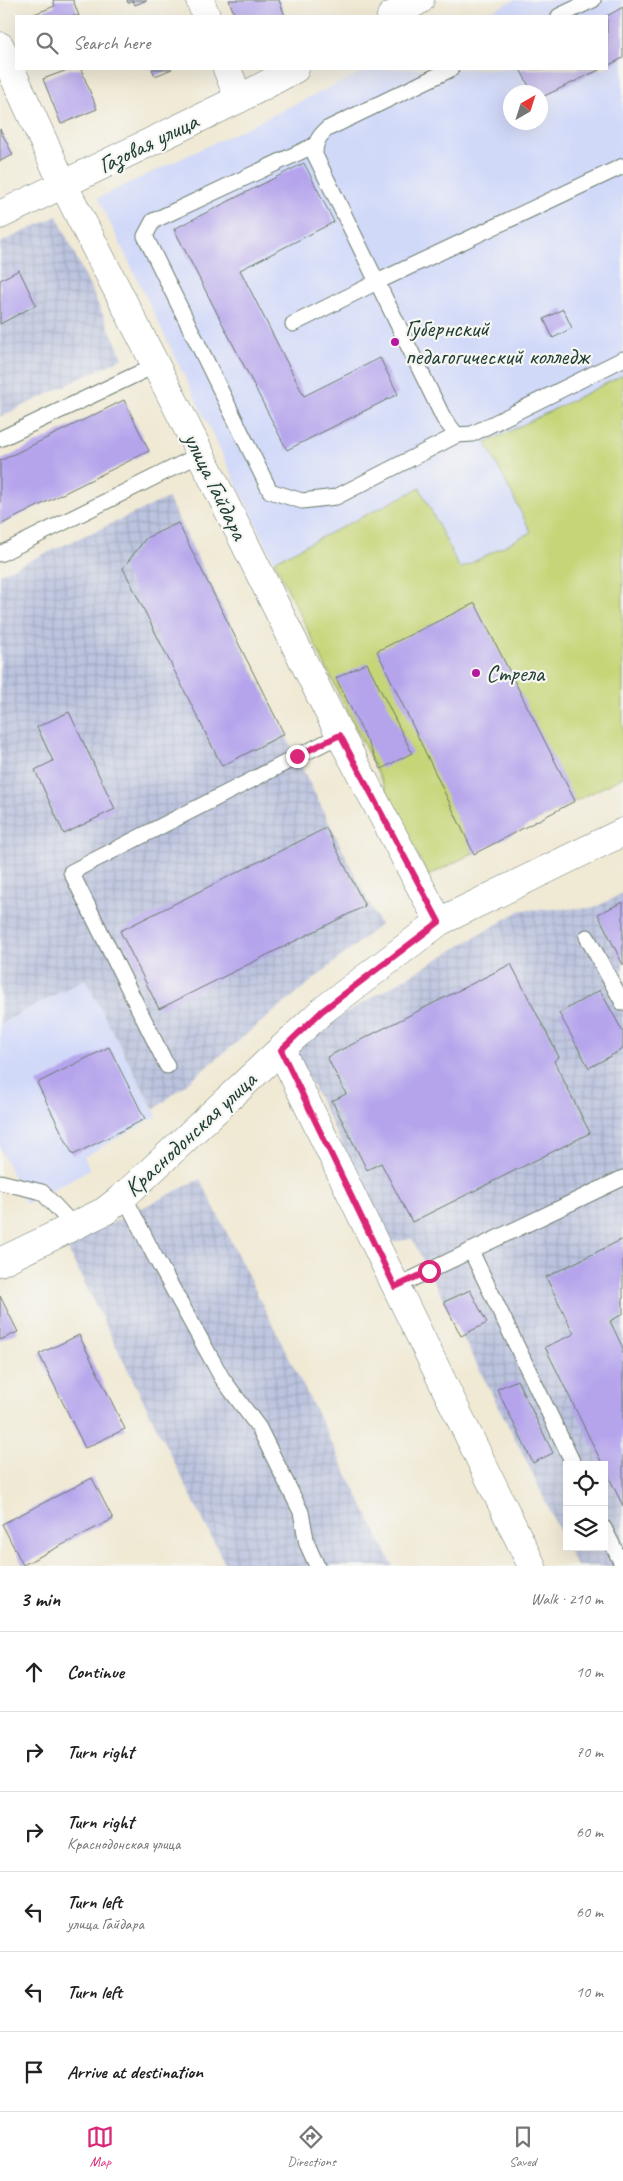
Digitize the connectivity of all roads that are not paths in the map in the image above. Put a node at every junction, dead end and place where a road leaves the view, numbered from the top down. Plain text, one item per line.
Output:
1 (200, 0) edge
2 (420, 0) edge
3 (593, 0) edge
4 (206, 15) edge
5 (393, 15) edge
6 (561, 15) edge
7 (0, 46) edge
8 (227, 70) edge
9 (293, 70) edge
10 (449, 70) edge
11 (239, 100) junction
12 (315, 145) junction
13 (623, 166) edge
14 (63, 184) junction
15 (0, 215) edge
16 (377, 282) junction
17 (293, 324) dead end
18 (623, 359) edge
19 (156, 365) junction
20 (457, 435) junction
21 (0, 438) edge
22 (201, 454) junction
23 (0, 554) edge
24 (340, 735) junction
25 (623, 832) edge
26 (439, 922) junction
27 (587, 937) dead end
28 (623, 1003) edge
29 (281, 1050) junction
30 (167, 1066) dead end
31 (623, 1178) edge
32 (0, 1182) edge
33 (124, 1196) junction
34 (74, 1226) junction
35 (471, 1251) junction
36 (0, 1262) edge
37 (395, 1287) junction
38 (572, 1461) edge
39 (608, 1536) edge
40 (317, 1566) edge
41 (532, 1566) edge
42 (623, 1566) edge

1 - 4 street
2 - 5 street
3 - 6 lane
7 - 14 street, улица Гайдара
8 - 11 street
9 - 11 street, Газовая улица
10 - 12 lane
11 - 14 street, Газовая улица
12 - 16 lane
12 - 20 lane
13 - 16 lane
14 - 15 street, Газовая улица
14 - 19 street, улица Гайдара
16 - 17 lane
16 - 20 lane
18 - 20 lane
19 - 21 lane
19 - 22 street, улица Гайдара
22 - 23 lane
22 - 24 street, улица Гайдара
24 - 26 street, улица Гайдара
24 - 30 lane
25 - 26 street, Краснодонская улица
26 - 29 street, Краснодонская улица
27 - 28 lane
29 - 33 street, Краснодонская улица
29 - 37 street
31 - 35 lane
32 - 34 lane
33 - 34 street, Краснодонская улица
33 - 40 lane
34 - 36 street, Краснодонская улица
35 - 37 lane
35 - 38 lane
37 - 41 street
39 - 42 lane

